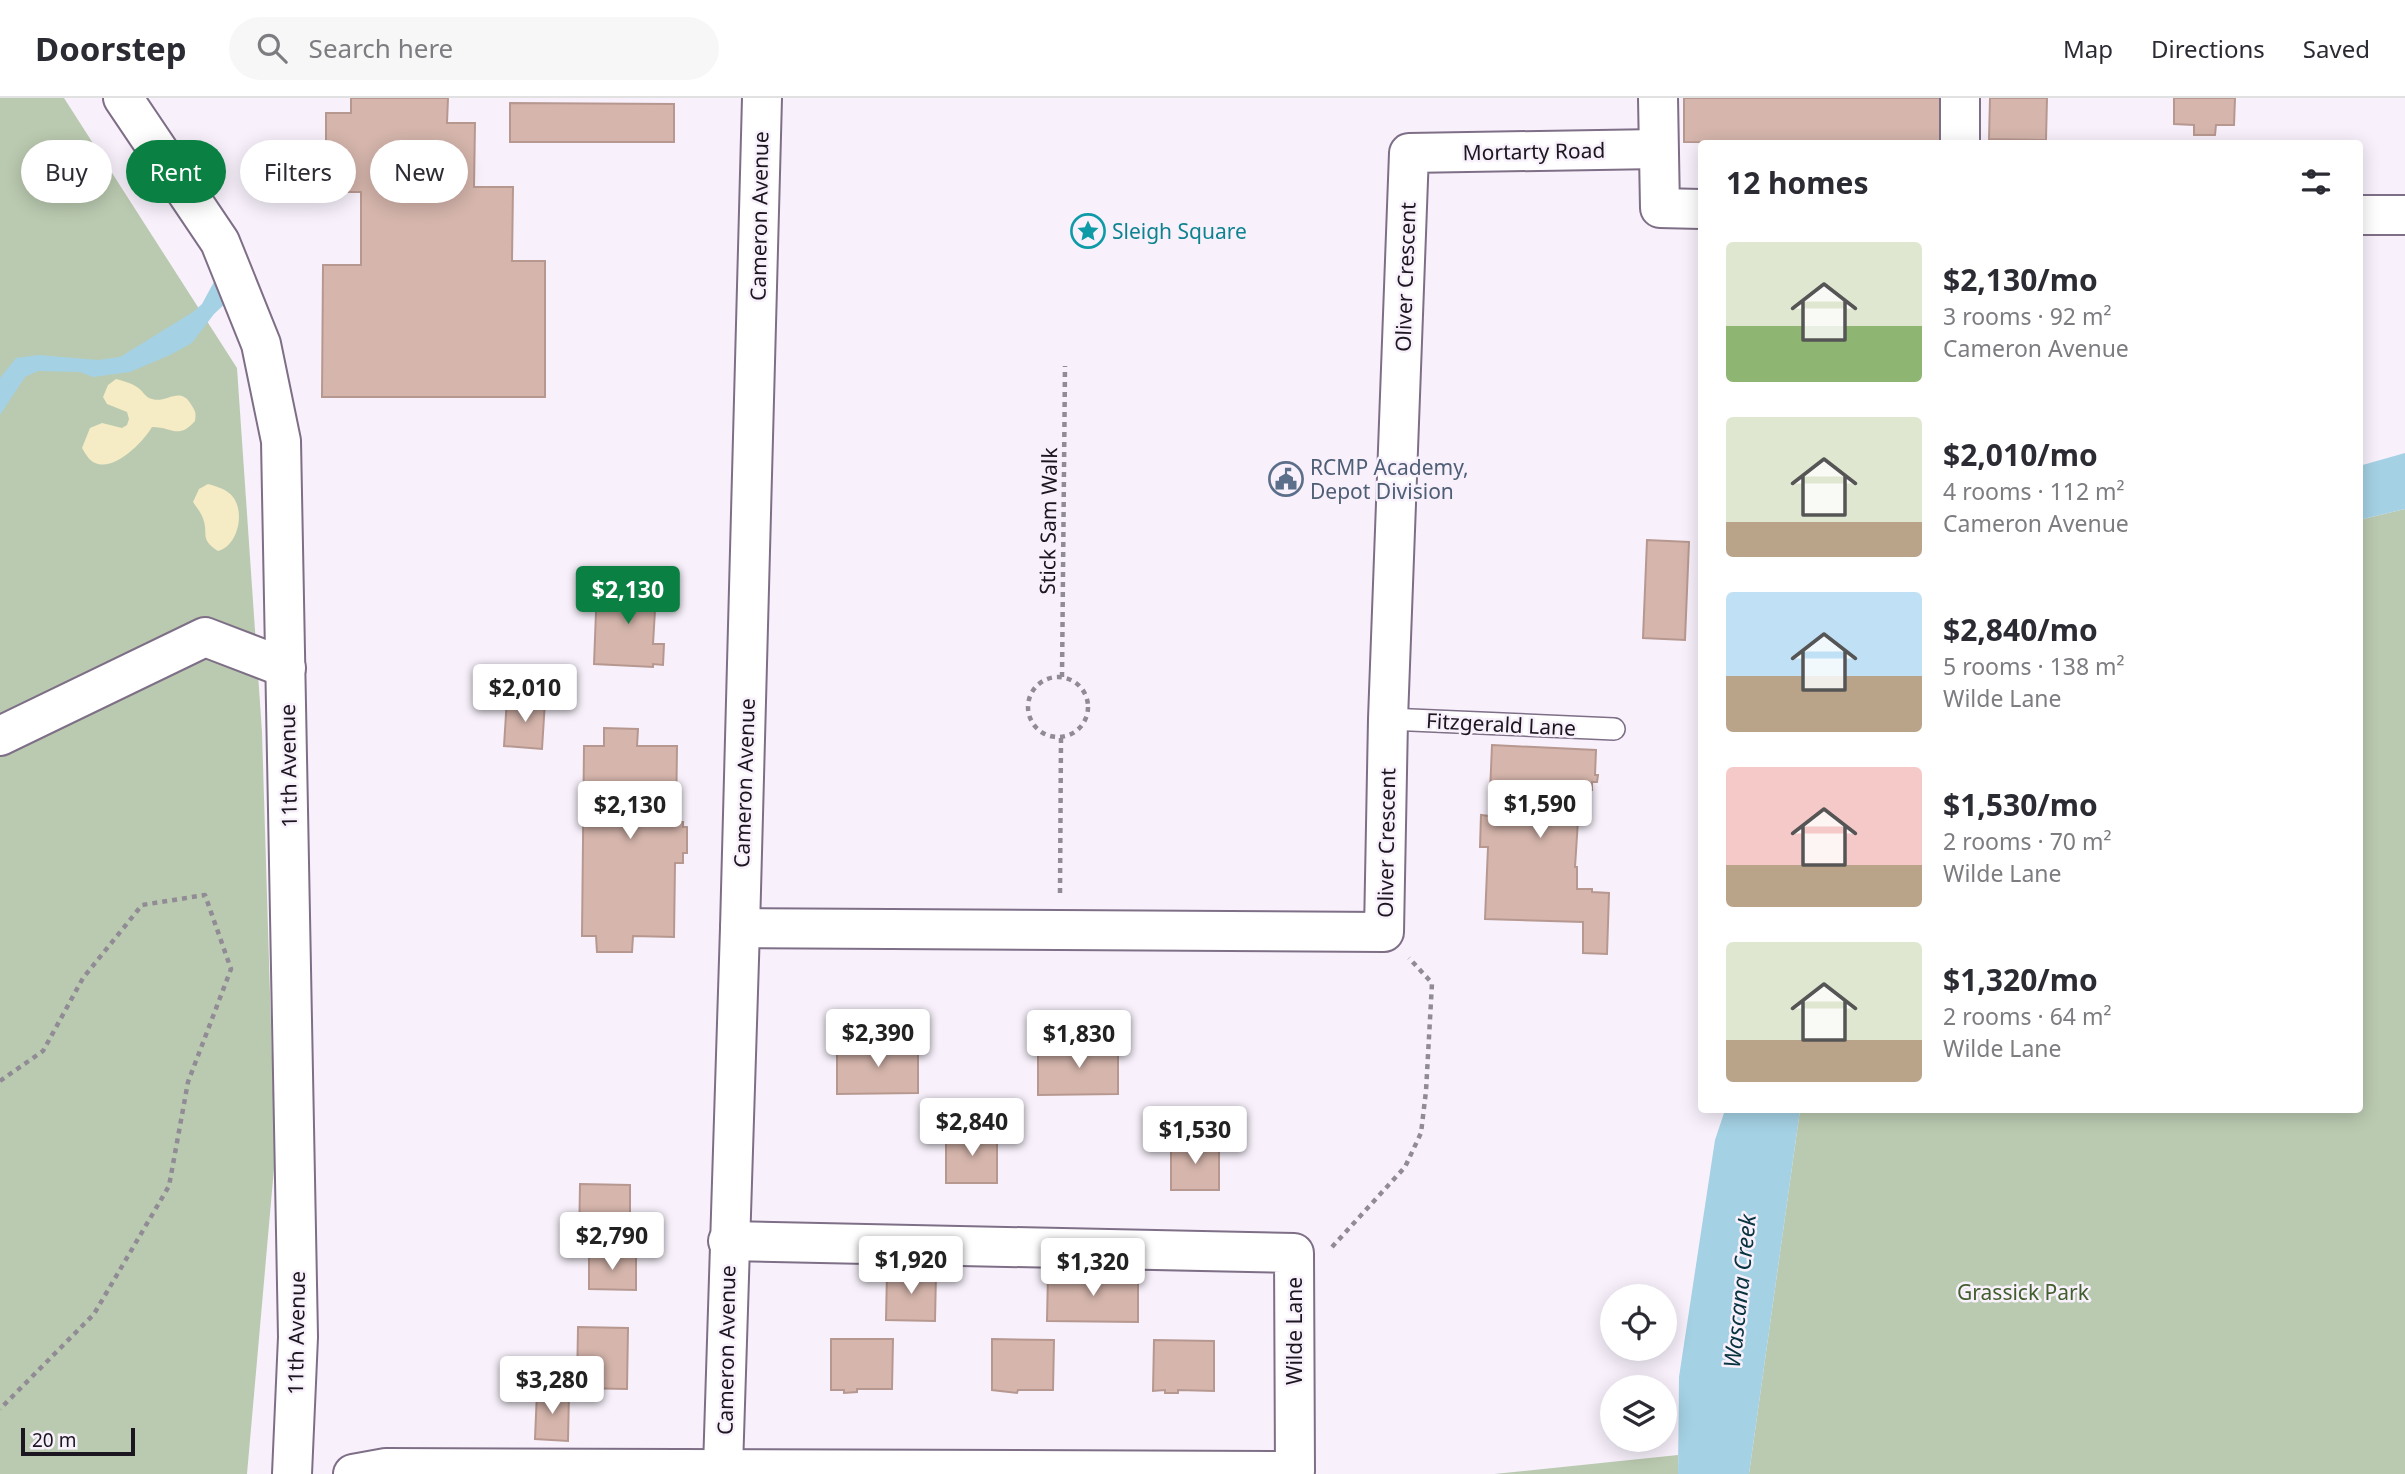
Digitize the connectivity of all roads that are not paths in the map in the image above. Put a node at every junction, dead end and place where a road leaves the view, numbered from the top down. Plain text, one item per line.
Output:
1 (123, 98) edge
2 (762, 98) edge
3 (1658, 98) edge
4 (1960, 98) edge
5 (1960, 140) edge
6 (1658, 149) junction
7 (1409, 153) joint
8 (1698, 209) edge
9 (2363, 215) edge
10 (2405, 215) edge
11 (286, 668) junction
12 (1388, 719) junction
13 (1614, 729) dead end
14 (0, 736) edge
15 (740, 928) junction
16 (729, 1241) junction
17 (723, 1468) junction
18 (292, 1474) edge
19 (352, 1474) edge

1 - 11 street, 11th Avenue
2 - 15 street, Cameron Avenue
3 - 6 street
4 - 5 street
6 - 7 street, Mortarty Road
6 - 8 street
7 - 12 street, Oliver Crescent
9 - 10 street
11 - 14 street
11 - 18 street, 11th Avenue
12 - 13 lane, Fitzgerald Lane
12 - 15 street, Oliver Crescent
15 - 16 street, Cameron Avenue
16 - 17 street, Cameron Avenue
16 - 17 street, Wilde Lane
17 - 19 street

